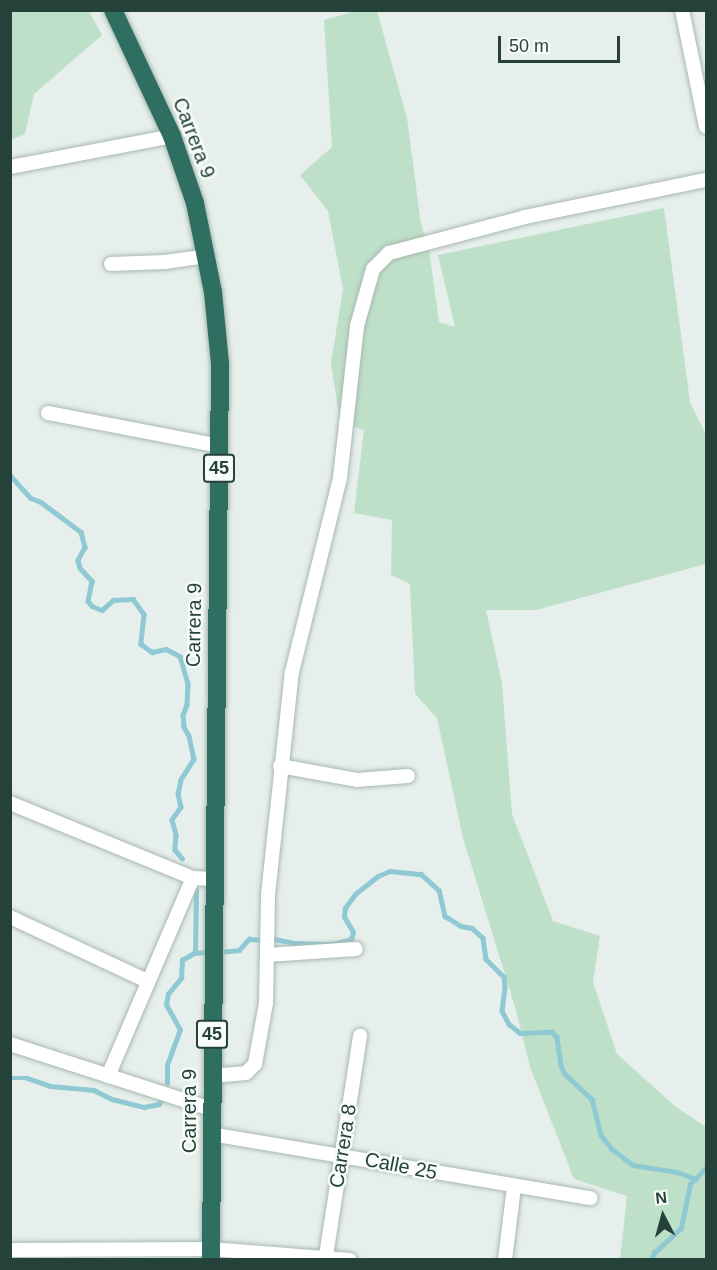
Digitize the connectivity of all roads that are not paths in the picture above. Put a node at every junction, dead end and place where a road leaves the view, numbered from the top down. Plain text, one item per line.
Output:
1 (114, 10) edge
2 (682, 10) edge
3 (706, 127) edge
4 (172, 136) junction
5 (10, 167) edge
6 (706, 180) edge
7 (207, 256) junction
8 (111, 264) dead end
9 (48, 413) dead end
10 (219, 446) junction
11 (280, 766) junction
12 (408, 776) dead end
13 (10, 803) edge
14 (193, 878) junction
15 (214, 879) junction
16 (10, 917) edge
17 (357, 949) dead end
18 (267, 954) junction
19 (147, 981) junction
20 (360, 1036) dead end
21 (10, 1044) edge
22 (108, 1076) junction
23 (211, 1076) junction
24 (211, 1109) junction
25 (211, 1134) junction
26 (342, 1155) junction
27 (514, 1187) junction
28 (591, 1198) dead end
29 (10, 1250) edge
30 (211, 1254) edge
31 (326, 1256) junction
32 (350, 1260) edge
33 (505, 1260) edge

1 - 4 highway, Carrera 9 / 45
2 - 3 street
4 - 5 street
4 - 7 highway, Carrera 9 / 45
6 - 11 street
7 - 8 street
7 - 10 highway, Carrera 9 / 45
9 - 10 street
10 - 15 highway, Carrera 9 / 45
11 - 12 street
11 - 18 street
13 - 14 street
14 - 15 street
14 - 19 street
15 - 23 highway, Carrera 9 / 45
16 - 19 street
17 - 18 street
18 - 23 street
19 - 22 street
20 - 26 street, Carrera 8
21 - 22 street
22 - 24 street
23 - 24 highway, Carrera 9 / 45
24 - 25 highway, Carrera 9 / 45
25 - 26 street, Calle 25
25 - 30 highway, Carrera 9 / 45
26 - 27 street, Calle 25
26 - 31 street, Carrera 8
27 - 28 street, Calle 25
27 - 33 street
29 - 30 street
30 - 31 street
31 - 32 street

